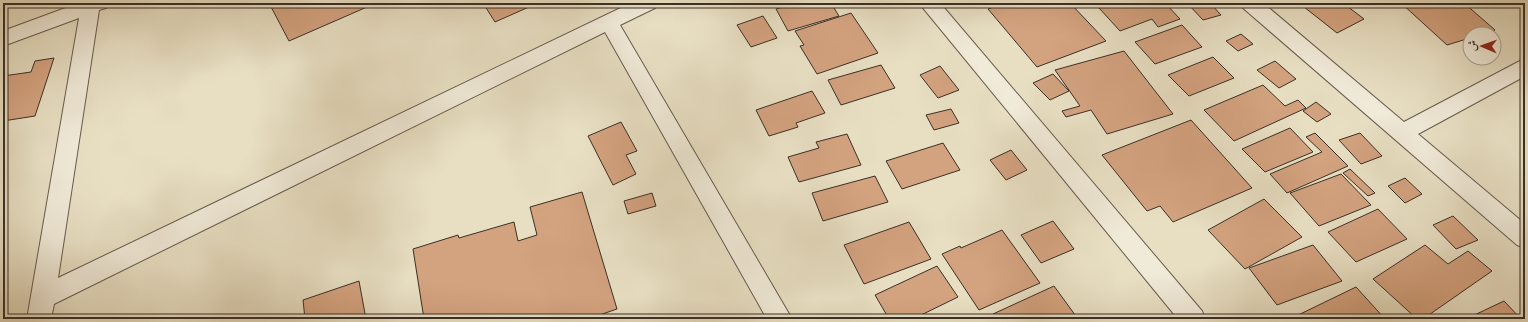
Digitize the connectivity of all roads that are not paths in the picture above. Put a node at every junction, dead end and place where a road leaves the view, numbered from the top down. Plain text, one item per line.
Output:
1 (648, 3) edge
2 (929, 3) edge
3 (1250, 3) edge
4 (94, 4) edge
5 (609, 22) junction
6 (3, 39) edge
7 (1525, 67) edge
8 (1403, 132) junction
9 (1525, 238) edge
10 (43, 298) junction
11 (39, 319) edge
12 (780, 319) edge
13 (1193, 319) edge

1 - 5 street
2 - 13 street
3 - 8 street
4 - 6 street
4 - 10 street
5 - 10 street
5 - 12 street
7 - 8 street
8 - 9 street
10 - 11 street

